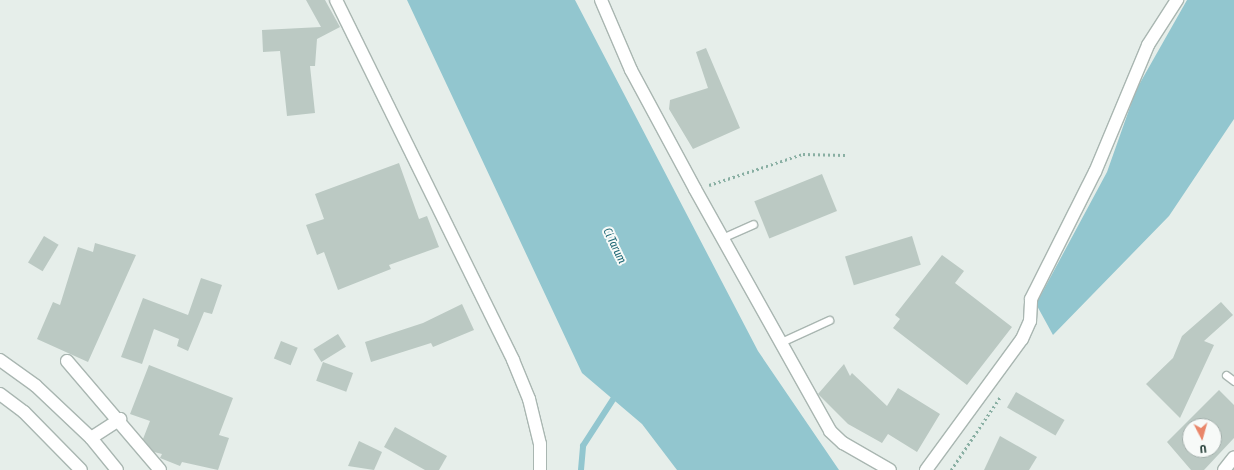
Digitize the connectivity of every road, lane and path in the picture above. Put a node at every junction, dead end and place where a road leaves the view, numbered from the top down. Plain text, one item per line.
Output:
1 (336, 0) edge
2 (601, 0) edge
3 (1177, 0) edge
4 (845, 155) dead end
5 (695, 189) junction
6 (753, 224) dead end
7 (722, 238) junction
8 (829, 320) dead end
9 (781, 342) junction
10 (0, 360) edge
11 (67, 361) dead end
12 (1226, 375) dead end
13 (1234, 381) edge
14 (0, 394) edge
15 (1002, 394) dead end
16 (120, 419) junction
17 (91, 438) junction
18 (1234, 457) edge
19 (81, 470) edge
20 (117, 470) edge
21 (160, 470) edge
22 (540, 470) edge
23 (890, 470) edge
24 (926, 470) edge
25 (951, 470) edge
26 (1224, 470) edge

1 - 22 street
2 - 5 street
3 - 24 street
4 - 5 path
5 - 7 street
6 - 7 lane
7 - 9 street
8 - 9 lane
9 - 23 street
10 - 17 street
11 - 16 street
12 - 13 lane
14 - 19 street
15 - 25 path
16 - 17 street
16 - 21 street
17 - 20 street
18 - 26 street

